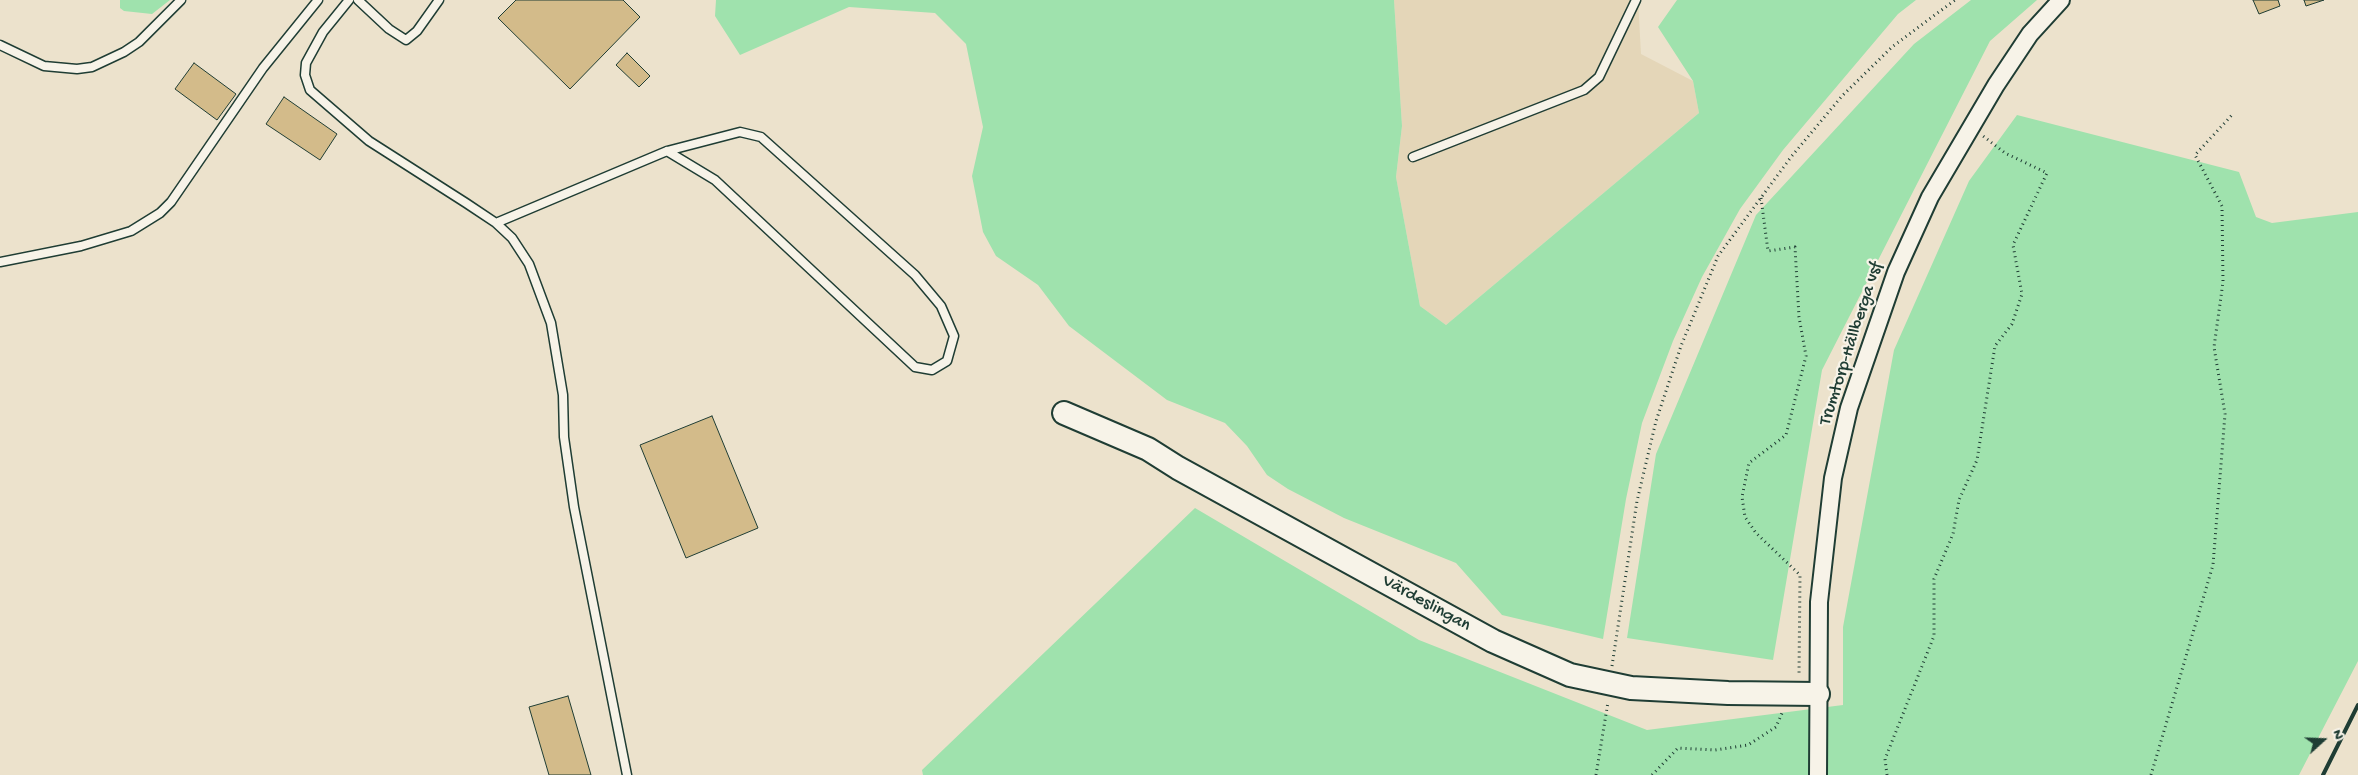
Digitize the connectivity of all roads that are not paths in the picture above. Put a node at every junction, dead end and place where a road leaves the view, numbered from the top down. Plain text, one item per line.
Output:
1 (181, 0) edge
2 (318, 0) edge
3 (349, 0) edge
4 (358, 0) edge
5 (439, 0) edge
6 (1636, 0) edge
7 (2060, 0) edge
8 (0, 45) edge
9 (667, 151) junction
10 (1414, 157) dead end
11 (496, 224) junction
12 (0, 262) edge
13 (1064, 414) dead end
14 (1818, 694) junction
15 (627, 775) edge
16 (1818, 775) edge

1 - 8 lane
2 - 12 lane
3 - 11 lane
4 - 5 lane
6 - 10 lane
7 - 14 street, Trumtorp-Hällberga vsf
9 - 9 lane
9 - 11 lane
11 - 15 lane
13 - 14 street, Värdeslingan
14 - 16 street, Trumtorp-Hällberga vsf

